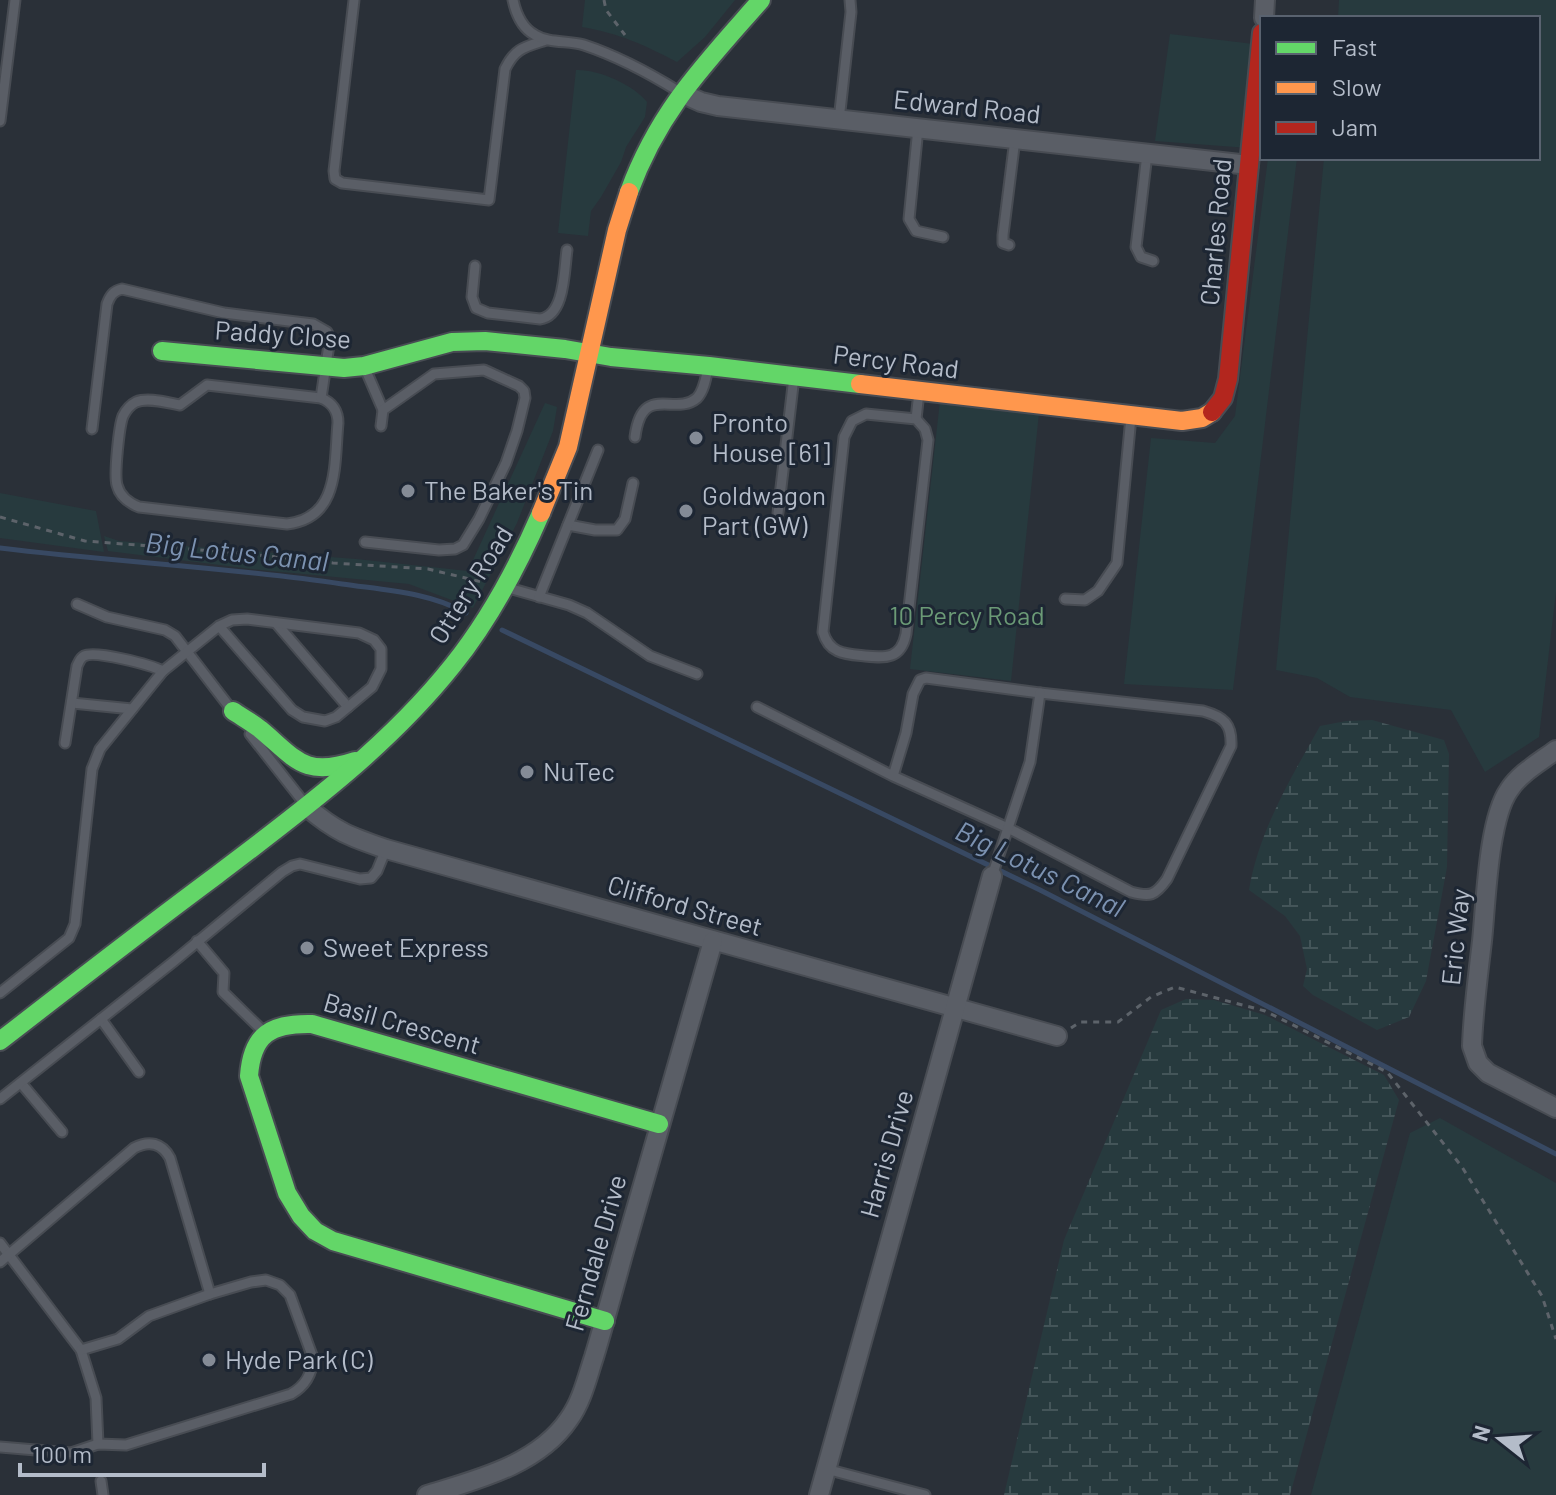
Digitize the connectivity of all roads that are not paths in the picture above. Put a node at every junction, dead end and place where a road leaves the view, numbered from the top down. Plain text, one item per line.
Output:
1 (15, 0) edge
2 (354, 0) edge
3 (513, 0) edge
4 (761, 0) edge
5 (850, 0) edge
6 (546, 40) junction
7 (1260, 53) edge
8 (681, 93) junction
9 (839, 120) junction
10 (0, 121) edge
11 (918, 128) junction
12 (1015, 139) junction
13 (1147, 154) junction
14 (1249, 165) junction
15 (943, 237) dead end
16 (1009, 245) dead end
17 (567, 250) dead end
18 (1153, 261) dead end
19 (475, 266) dead end
20 (488, 313) junction
21 (485, 341) junction
22 (162, 351) dead end
23 (589, 352) junction
24 (364, 366) junction
25 (709, 366) junction
26 (326, 368) junction
27 (794, 376) junction
28 (919, 392) junction
29 (321, 398) junction
30 (383, 410) junction
31 (1131, 415) junction
32 (916, 419) junction
33 (1196, 420) joint
34 (381, 426) dead end
35 (92, 429) dead end
36 (635, 437) dead end
37 (598, 450) dead end
38 (633, 483) dead end
39 (778, 513) dead end
40 (568, 525) junction
41 (365, 542) dead end
42 (497, 585) junction
43 (539, 597) junction
44 (1065, 599) dead end
45 (77, 604) dead end
46 (276, 623) junction
47 (219, 626) junction
48 (186, 651) junction
49 (163, 671) junction
50 (697, 674) dead end
51 (1040, 693) junction
52 (72, 703) junction
53 (348, 707) junction
54 (757, 707) dead end
55 (132, 709) junction
56 (233, 711) junction
57 (65, 743) dead end
58 (1556, 750) edge
59 (365, 757) junction
60 (893, 776) junction
61 (307, 807) junction
62 (1008, 828) junction
63 (386, 849) junction
64 (992, 876) joint
65 (197, 941) junction
66 (713, 941) junction
67 (0, 993) edge
68 (955, 1009) junction
69 (101, 1019) junction
70 (265, 1033) junction
71 (1057, 1036) road end
72 (0, 1041) edge
73 (139, 1072) dead end
74 (21, 1083) junction
75 (0, 1099) edge
76 (1556, 1108) edge
77 (659, 1124) junction
78 (62, 1132) dead end
79 (0, 1243) edge
80 (9, 1255) junction
81 (0, 1262) edge
82 (210, 1294) junction
83 (605, 1321) junction
84 (81, 1350) junction
85 (98, 1444) junction
86 (0, 1447) edge
87 (826, 1469) junction
88 (101, 1481) dead end
89 (467, 1489) edge
90 (103, 1495) edge
91 (427, 1495) edge
92 (819, 1495) edge
93 (925, 1495) edge

1 - 10 lane
2 - 6 lane
3 - 6 lane
4 - 8 street, Ottery Road
5 - 9 lane
6 - 8 lane
7 - 14 street, Charles Road
8 - 9 street, Edward Road
8 - 23 street, Ottery Road
9 - 11 street, Edward Road
11 - 12 street, Edward Road
11 - 15 lane
12 - 13 street, Edward Road
12 - 16 lane
13 - 14 street, Edward Road
13 - 18 lane
14 - 33 street, Charles Road
17 - 20 lane
19 - 20 lane
20 - 21 lane
21 - 23 street, Paddy Close
21 - 24 street, Paddy Close
22 - 26 street, Paddy Close
23 - 25 street, Percy Road
23 - 42 street, Ottery Road
24 - 26 street, Paddy Close
24 - 30 lane
25 - 27 street, Percy Road
25 - 36 lane
26 - 29 lane
26 - 35 lane
27 - 28 street, Percy Road
27 - 39 lane
28 - 31 street, Percy Road
28 - 32 lane
29 - 29 lane
30 - 34 lane
30 - 41 lane
31 - 33 street, Percy Road
31 - 44 lane
32 - 32 lane
37 - 40 lane
38 - 40 lane
40 - 43 lane
42 - 43 lane
42 - 59 street, Ottery Road
43 - 50 lane
45 - 48 lane
46 - 47 lane
46 - 53 lane
46 - 53 lane
47 - 48 lane
47 - 53 lane
48 - 49 lane
48 - 56 lane
49 - 52 lane
49 - 55 lane
51 - 60 lane
51 - 62 lane, Harris Drive
51 - 62 lane
52 - 55 lane
52 - 57 lane
54 - 60 lane
55 - 67 lane
56 - 59 street
56 - 61 lane
58 - 76 street, Eric Way
59 - 61 street, Ottery Road
60 - 62 lane
61 - 63 street, Clifford Street
61 - 72 street, Ottery Road
62 - 64 lane, Harris Drive
63 - 65 lane
63 - 66 street, Clifford Street
64 - 68 street, Harris Drive
65 - 69 lane
65 - 70 lane
66 - 68 street, Clifford Street
66 - 77 street, Ferndale Drive
68 - 71 street, Clifford Street
68 - 87 street, Harris Drive
69 - 73 lane
69 - 74 lane
70 - 77 street, Basil Crescent
70 - 83 street
74 - 75 lane
74 - 78 lane
77 - 83 street, Ferndale Drive
79 - 80 lane
80 - 81 lane
80 - 82 lane
80 - 84 lane
82 - 84 lane
82 - 85 lane
83 - 89 street, Ferndale Drive
84 - 85 lane
85 - 86 lane
87 - 92 street, Harris Drive
87 - 93 lane
88 - 90 lane
89 - 91 street, Ferndale Drive

